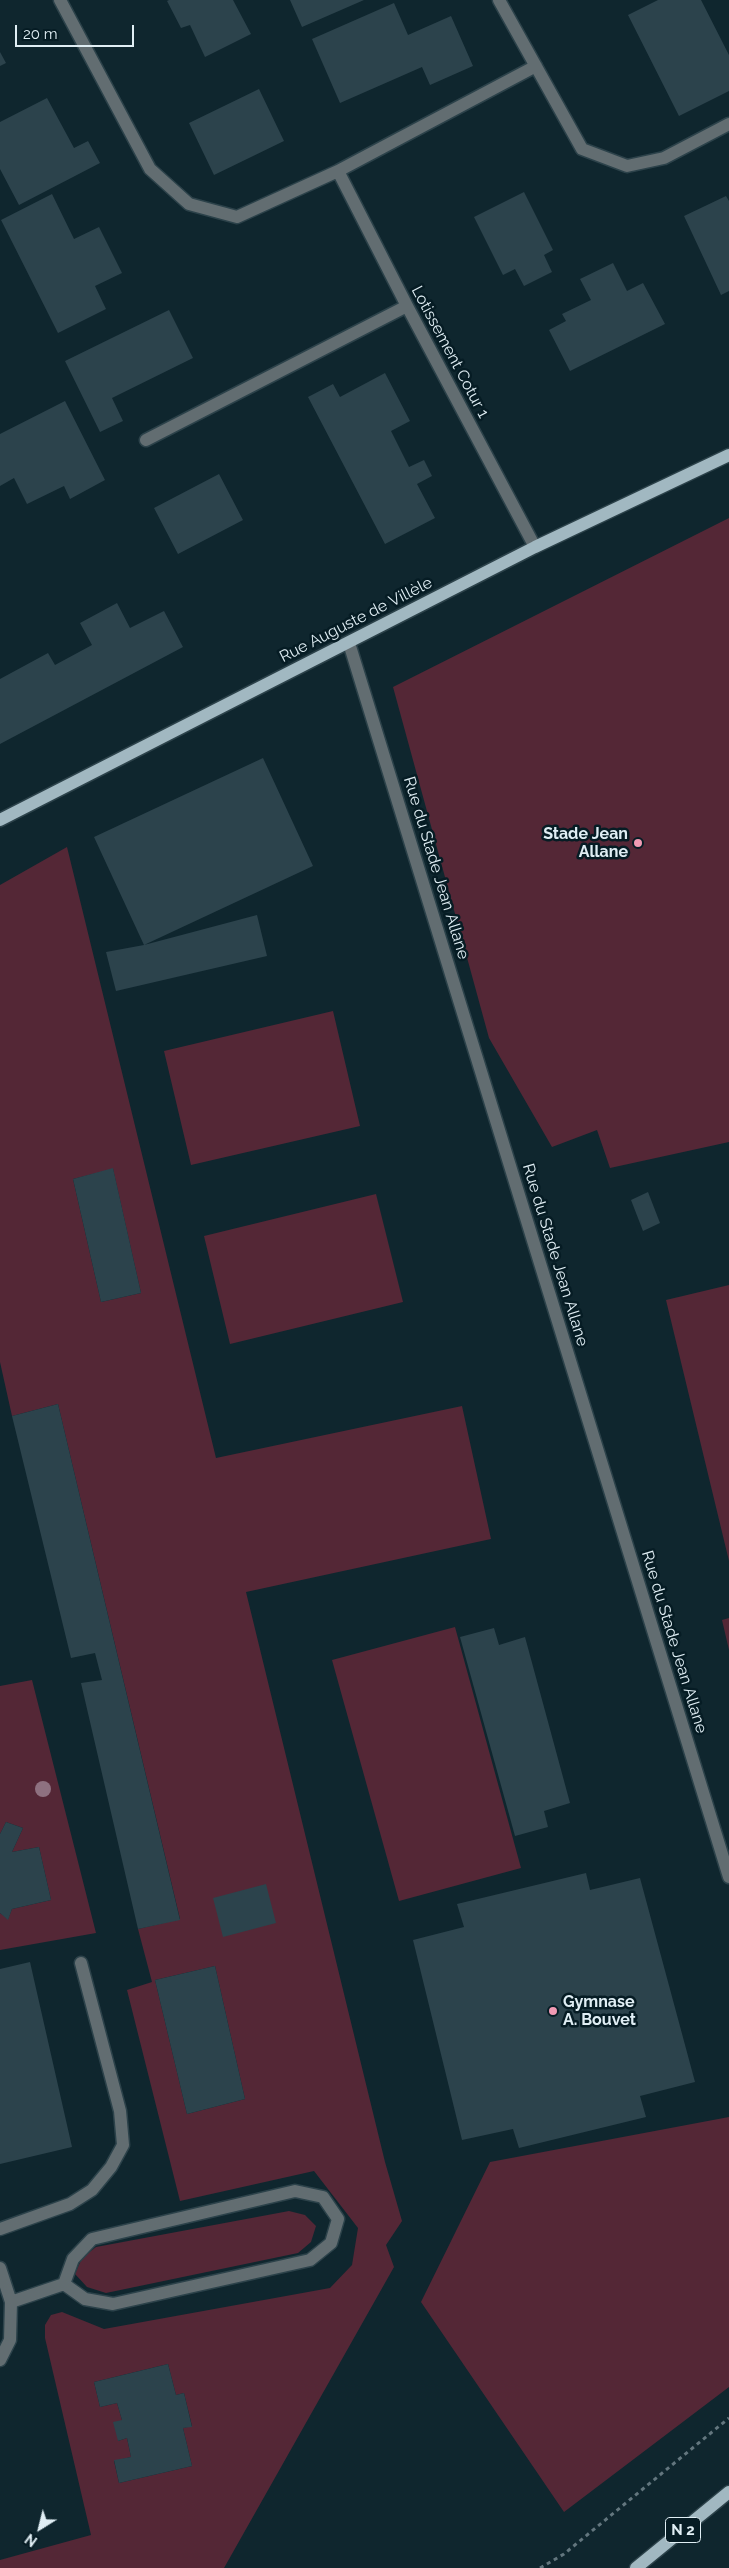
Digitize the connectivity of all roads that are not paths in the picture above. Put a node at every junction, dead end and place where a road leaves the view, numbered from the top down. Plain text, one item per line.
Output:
1 (60, 0) edge
2 (499, 0) edge
3 (536, 66) junction
4 (729, 124) edge
5 (338, 171) junction
6 (407, 306) junction
7 (146, 440) dead end
8 (729, 455) edge
9 (535, 546) junction
10 (349, 643) junction
11 (0, 820) edge
12 (729, 1877) edge
13 (81, 1963) dead end
14 (0, 2229) edge
15 (0, 2268) edge
16 (64, 2284) junction
17 (11, 2302) junction
18 (0, 2360) edge
19 (729, 2492) edge
20 (636, 2568) edge

1 - 5 street
2 - 3 street
3 - 4 street
3 - 5 street
5 - 6 street, Lotissement Cotur 1
6 - 7 street
6 - 9 street, Lotissement Cotur 1
8 - 9 main road, Rue Auguste de Villèle
9 - 10 main road, Rue Auguste de Villèle
10 - 11 main road, Rue Auguste de Villèle
10 - 12 street, Rue du Stade Jean Allane
13 - 14 street
15 - 17 street
16 - 16 street
16 - 17 street
17 - 18 street
19 - 20 main road, N 2

